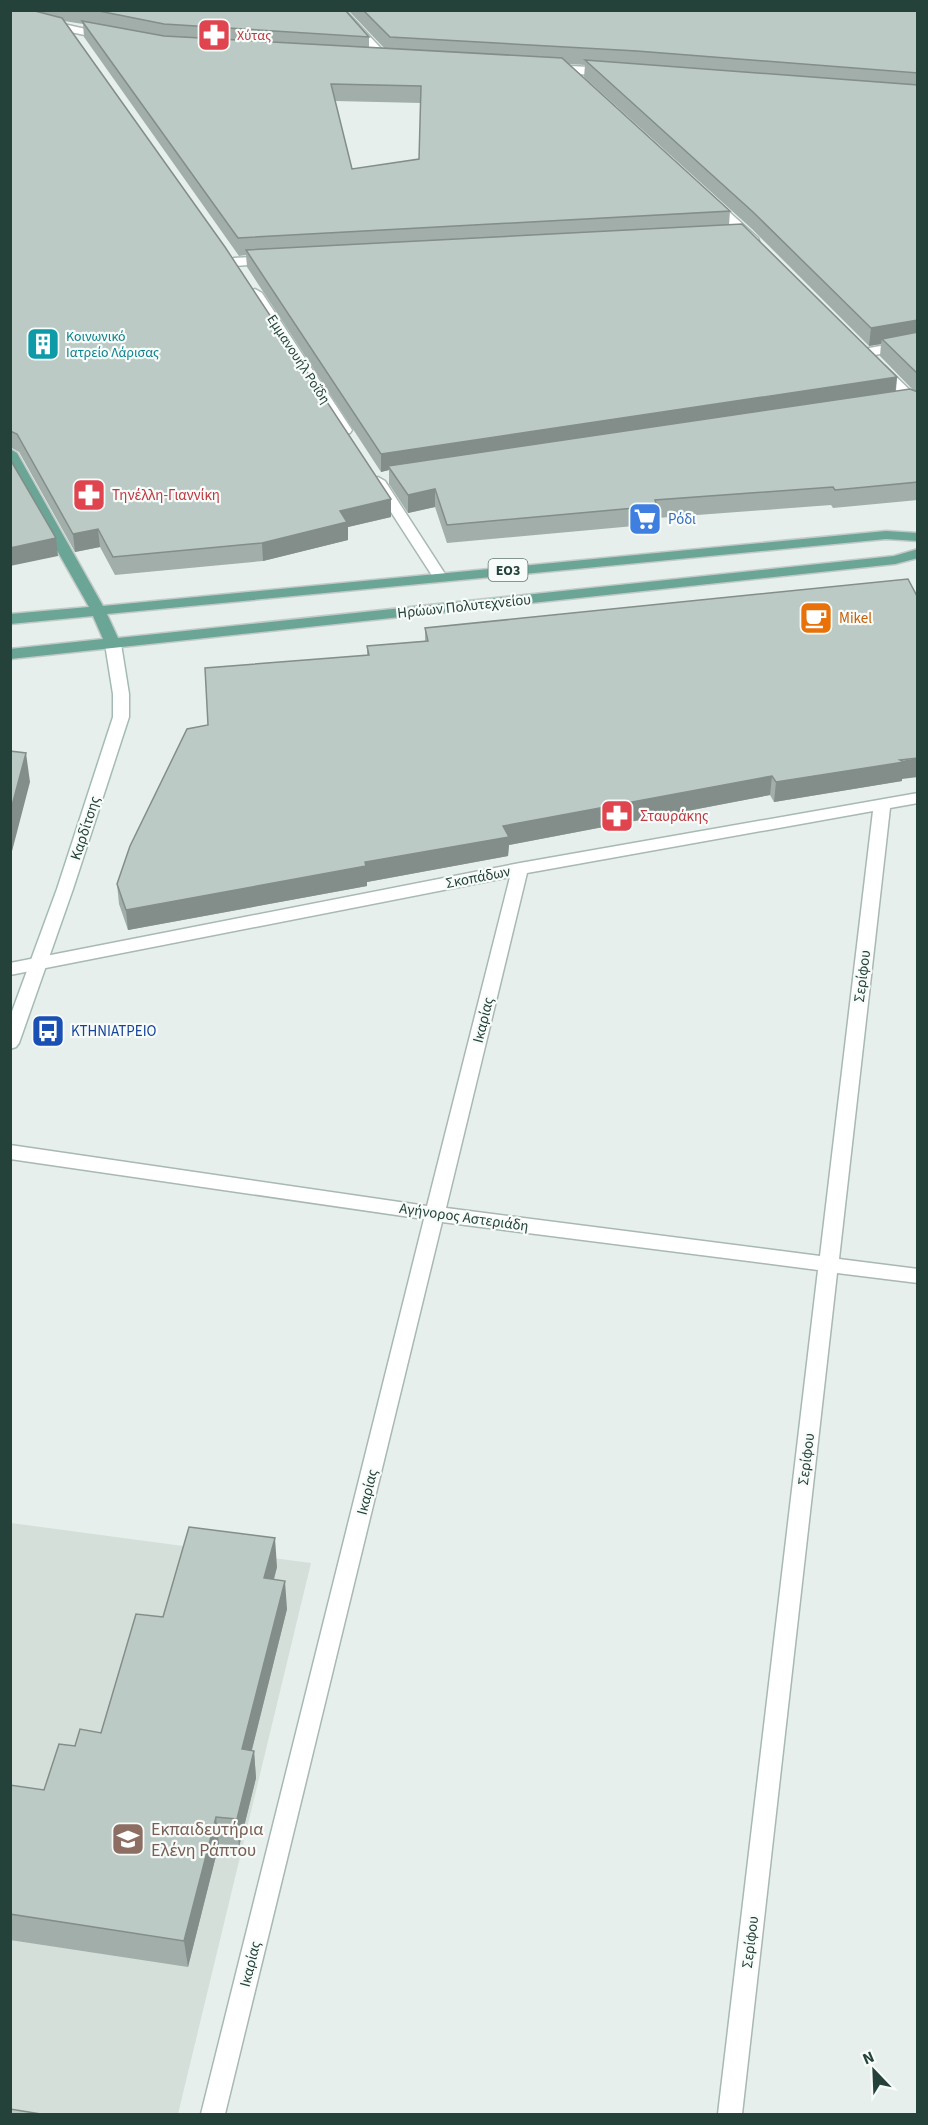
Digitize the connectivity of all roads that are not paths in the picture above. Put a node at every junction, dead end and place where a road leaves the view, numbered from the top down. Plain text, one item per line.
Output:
1 (338, 10) edge
2 (10, 15) edge
3 (69, 29) junction
4 (124, 40) edge
5 (82, 49) edge
6 (362, 58) edge
7 (543, 68) edge
8 (566, 70) junction
9 (624, 73) edge
10 (581, 84) edge
11 (702, 194) edge
12 (745, 234) junction
13 (722, 235) edge
14 (761, 249) edge
15 (282, 259) edge
16 (918, 343) edge
17 (886, 402) edge
18 (914, 402) edge
19 (351, 439) edge
20 (10, 453) edge
21 (379, 475) edge
22 (918, 537) edge
23 (918, 553) edge
24 (440, 577) junction
25 (98, 610) junction
26 (10, 619) edge
27 (113, 644) junction
28 (10, 654) edge
29 (918, 798) edge
30 (882, 803) junction
31 (520, 869) junction
32 (40, 962) junction
33 (10, 969) edge
34 (10, 1043) edge
35 (10, 1152) edge
36 (435, 1214) junction
37 (828, 1265) junction
38 (918, 1276) edge
39 (213, 2115) edge
40 (730, 2115) edge

1 - 6 street
2 - 3 street
3 - 4 street
3 - 5 street
7 - 8 street
8 - 9 street
8 - 10 street
11 - 12 street
12 - 13 street
12 - 14 street
15 - 19 street, Εμμανουήλ Ροΐδη
16 - 18 street
17 - 18 street
20 - 25 main road, Καρδίτσης
21 - 24 street
22 - 24 main road, Ηρώων Πολυτεχνείου / ΕΟ3
23 - 27 main road, Ηρώων Πολυτεχνείου / ΕΟ3
24 - 25 main road, Ηρώων Πολυτεχνείου / ΕΟ3
25 - 26 main road, Ηρώων Πολυτεχνείου
25 - 27 main road, Καρδίτσης
27 - 28 main road, Ηρώων Πολυτεχνείου / ΕΟ3
27 - 32 street, Καρδίτσης
29 - 30 street, Σκοπάδων
30 - 31 street, Σκοπάδων
30 - 37 street, Σερίφου
31 - 32 street, Σκοπάδων
31 - 36 street, Ικαρίας
32 - 33 street, Σκοπάδων
32 - 34 street, Καρδίτσης
35 - 36 street, Αγήνορος Αστεριάδη
36 - 37 street, Αγήνορος Αστεριάδη
36 - 39 street, Ικαρίας
37 - 38 street, Αγήνορος Αστεριάδη
37 - 40 street, Σερίφου

